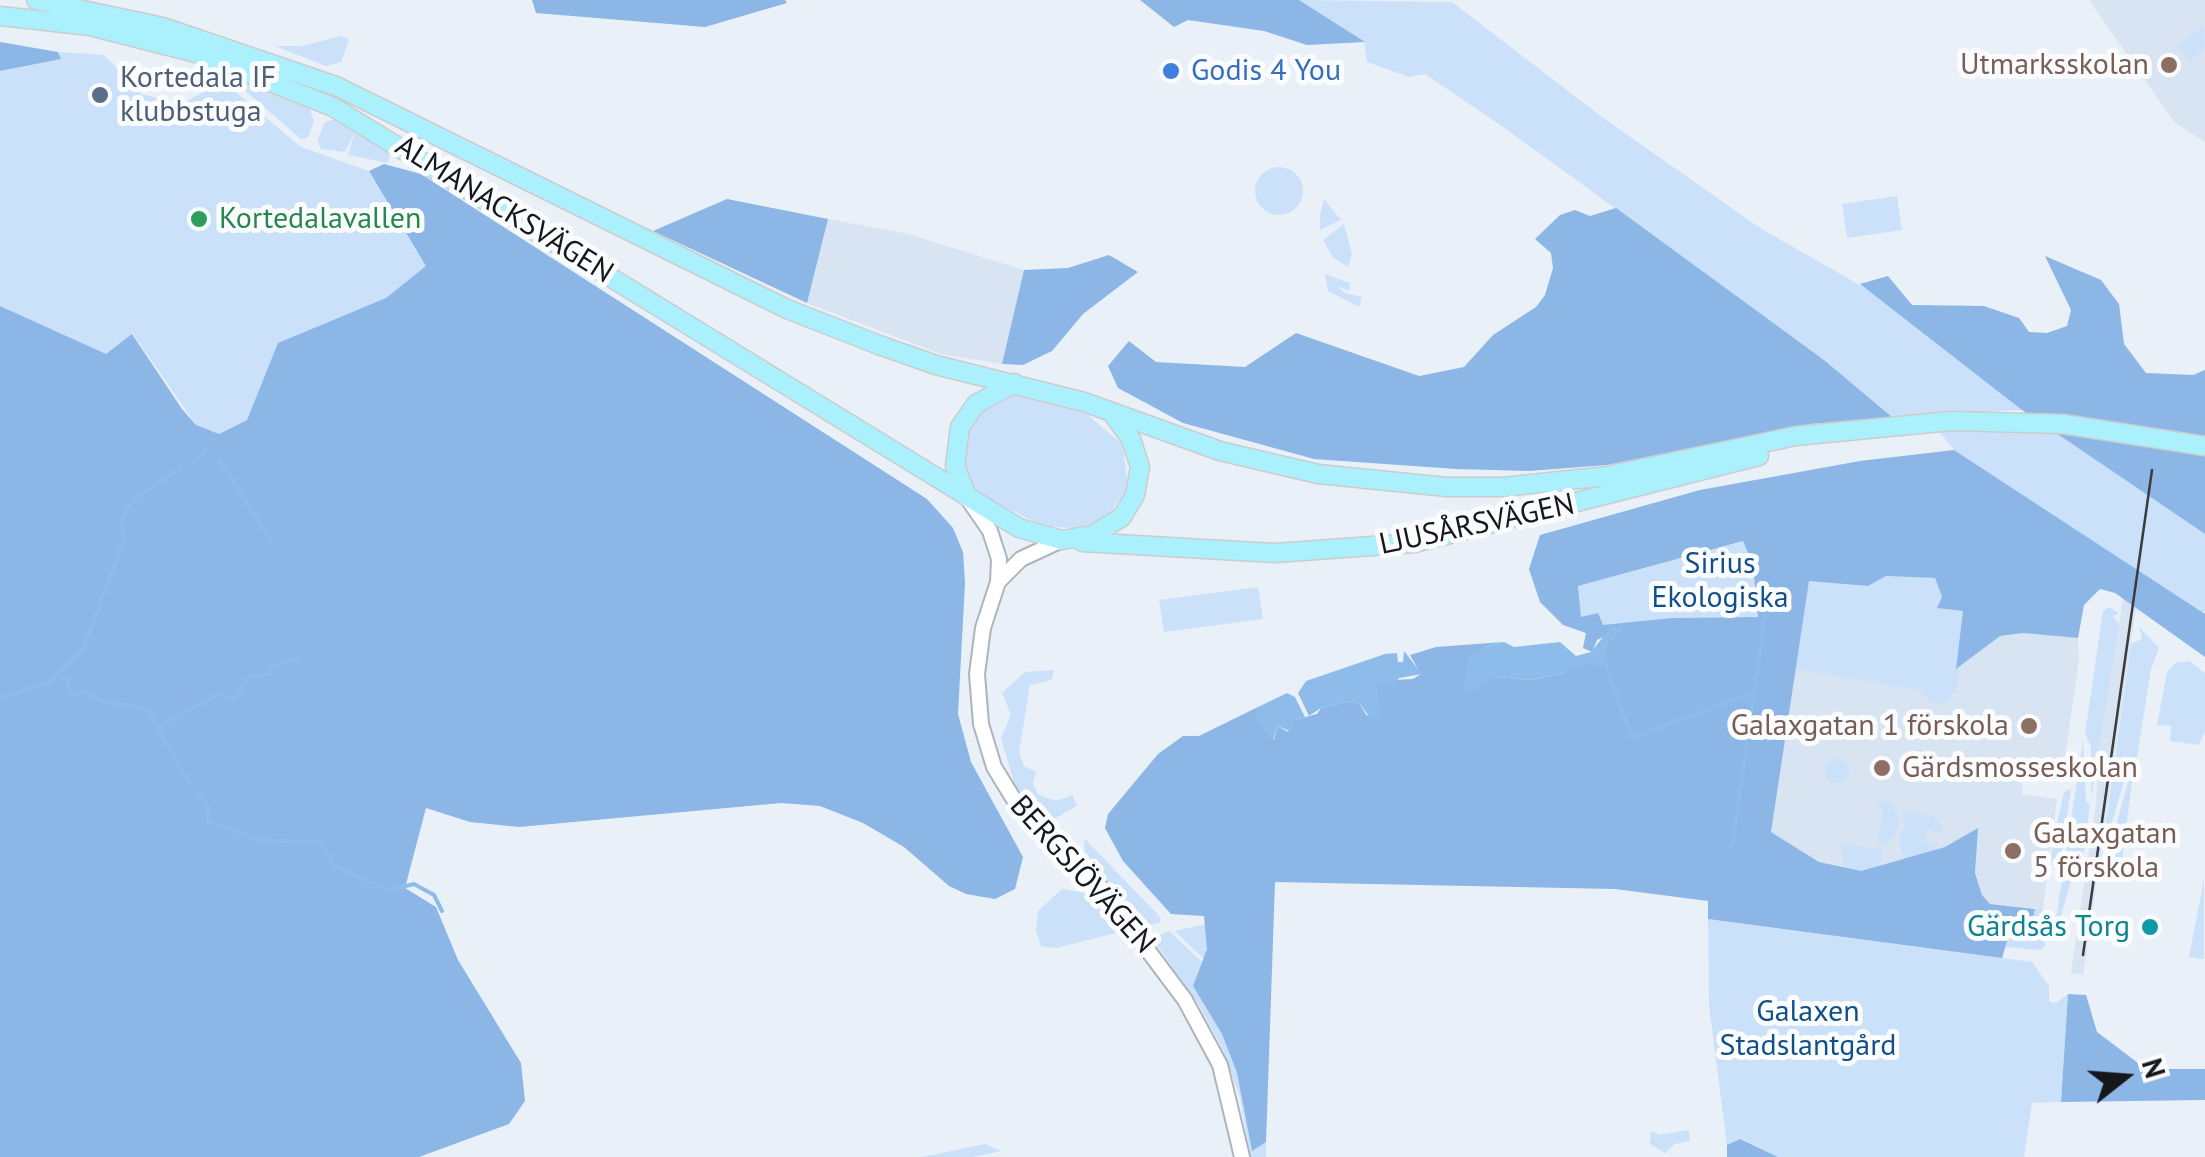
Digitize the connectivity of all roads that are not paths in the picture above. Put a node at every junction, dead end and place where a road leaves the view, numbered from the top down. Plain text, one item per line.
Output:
1 (36, 0) edge
2 (0, 16) edge
3 (1014, 383) junction
4 (1110, 411) junction
5 (1822, 435) junction
6 (2205, 446) edge
7 (968, 498) junction
8 (1062, 540) junction
9 (998, 582) junction
10 (1242, 1157) edge

1 - 3 main road, ALMANACKSVÄGEN
2 - 7 main road, ALMANACKSVÄGEN
3 - 4 main road
3 - 7 main road
4 - 5 main road, LJUSÅRSVÄGEN
4 - 8 main road
5 - 6 main road, LJUSÅRSVÄGEN
5 - 8 main road, LJUSÅRSVÄGEN
7 - 8 main road
7 - 9 street, BERGSJÖVÄGEN
8 - 9 street
9 - 10 street, BERGSJÖVÄGEN

